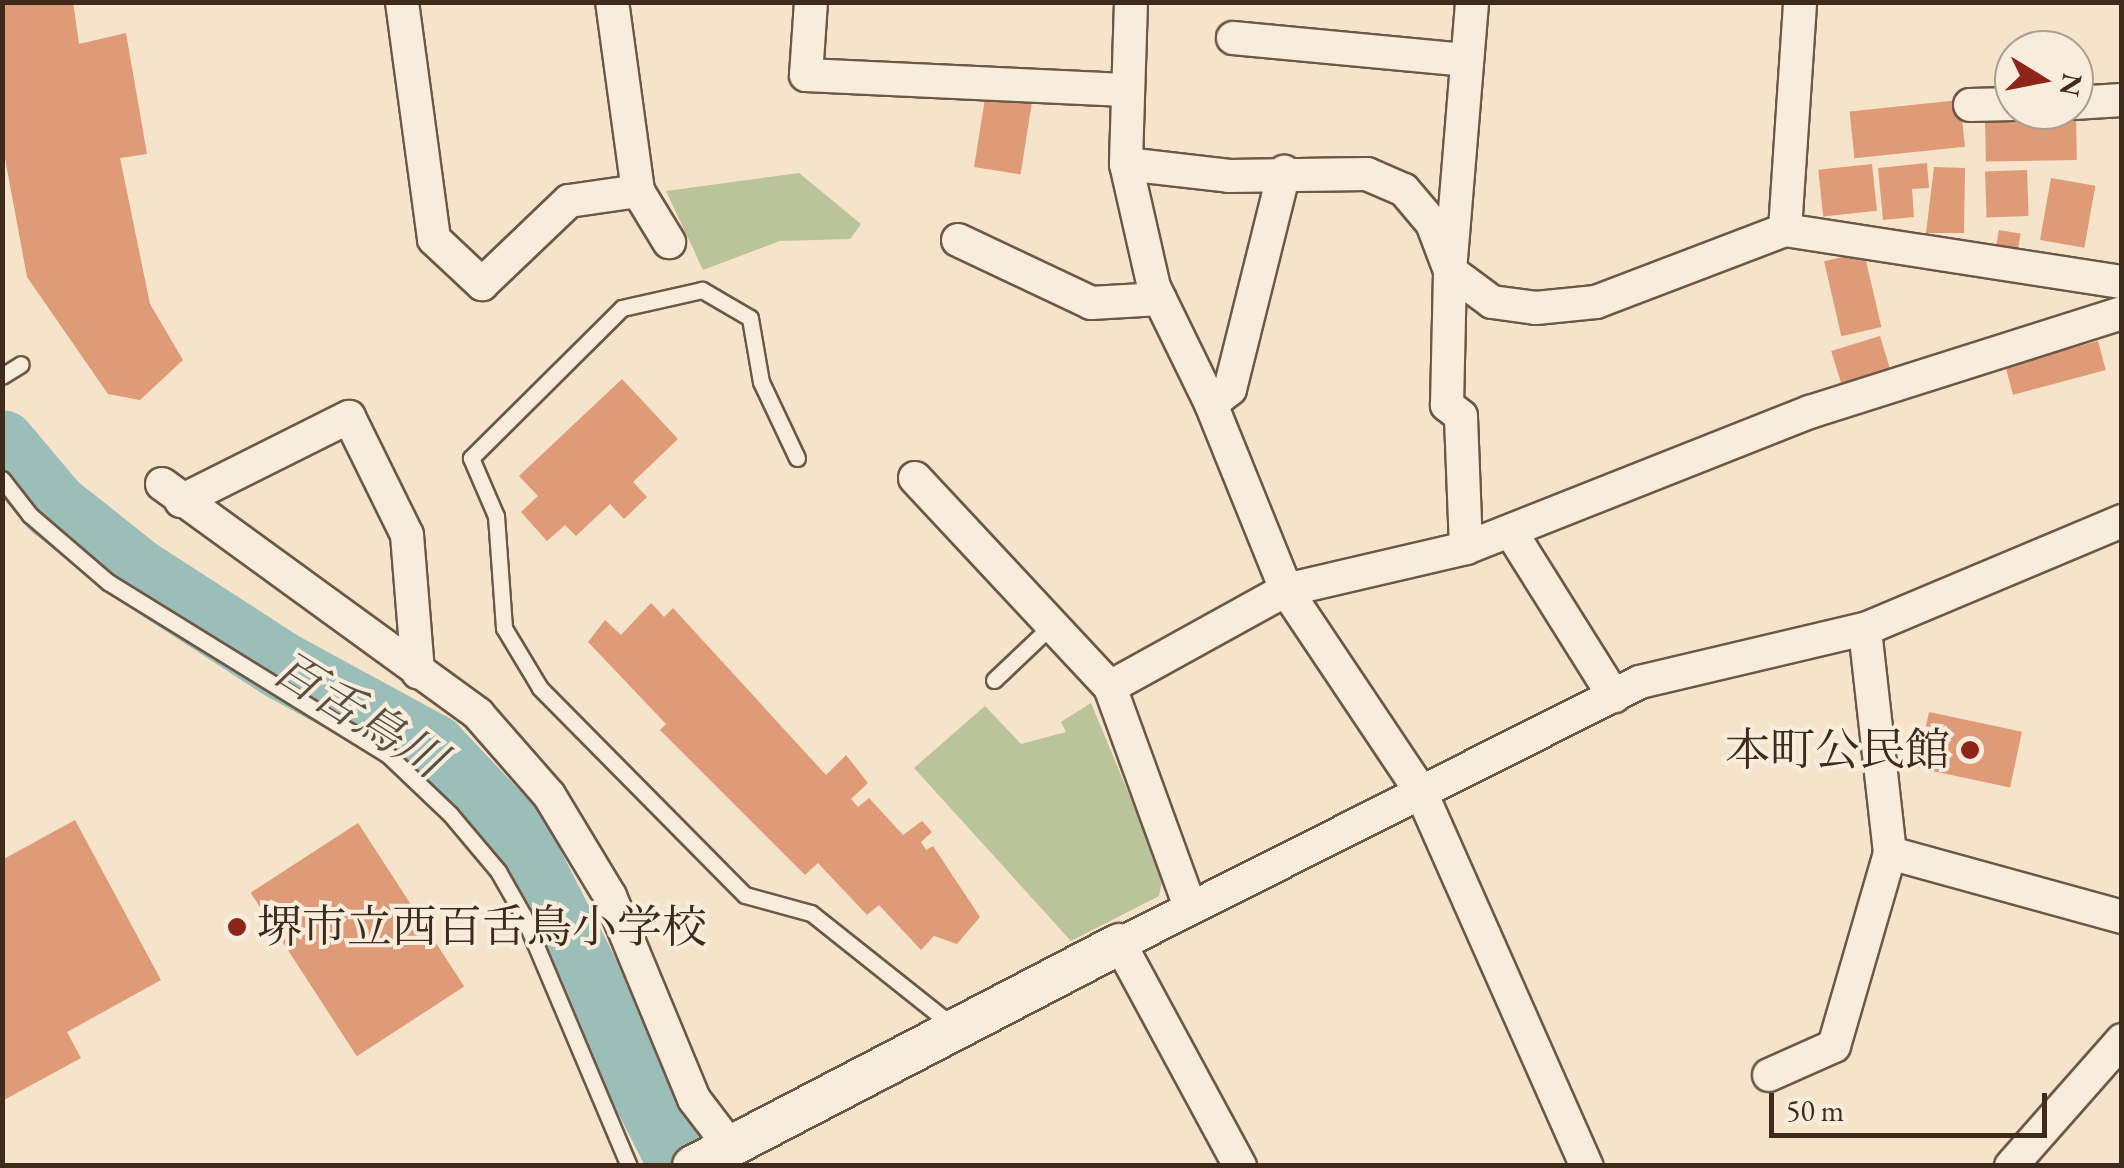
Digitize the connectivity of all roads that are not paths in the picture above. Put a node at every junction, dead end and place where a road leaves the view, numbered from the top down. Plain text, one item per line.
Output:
1 (402, 2) edge
2 (612, 2) edge
3 (811, 2) edge
4 (1131, 2) edge
5 (1472, 2) edge
6 (1800, 2) edge
7 (1233, 38) dead end
8 (1466, 60) junction
9 (1125, 90) junction
10 (2122, 100) edge
11 (2094, 102) edge
12 (1994, 104) edge
13 (1970, 105) dead end
14 (1126, 164) junction
15 (1284, 172) junction
16 (638, 191) junction
17 (1785, 230) junction
18 (958, 240) dead end
19 (669, 242) dead end
20 (1450, 271) junction
21 (2122, 282) edge
22 (1160, 299) junction
23 (2122, 312) edge
24 (22, 364) dead end
25 (2, 376) edge
26 (1211, 404) junction
27 (797, 458) dead end
28 (914, 478) dead end
29 (2, 479) edge
30 (2122, 521) edge
31 (1511, 532) junction
32 (1466, 548) junction
33 (1286, 590) junction
34 (1052, 626) junction
35 (1865, 629) junction
36 (418, 673) junction
37 (994, 680) dead end
38 (1110, 688) junction
39 (1614, 696) junction
40 (1420, 790) junction
41 (1890, 853) junction
42 (1188, 904) junction
43 (2122, 917) edge
44 (1120, 944) junction
45 (956, 1029) junction
46 (2122, 1040) edge
47 (1769, 1075) dead end
48 (709, 1156) edge
49 (629, 1166) edge
50 (1240, 1166) edge
51 (1588, 1166) edge
52 (2011, 1166) edge

1 - 16 street
2 - 16 street
3 - 9 street
4 - 9 street
5 - 8 street
6 - 17 street
7 - 8 street
8 - 20 street
9 - 14 street
10 - 11 street
12 - 13 street
14 - 15 street
14 - 22 street
15 - 20 street
15 - 26 street
16 - 19 street
17 - 20 street
17 - 21 street
18 - 22 street
20 - 32 street
22 - 26 street
23 - 31 street
24 - 25 lane
26 - 33 street
27 - 45 lane
28 - 34 street
29 - 49 lane
30 - 35 street
31 - 32 street
31 - 39 street
32 - 33 street
33 - 38 street
33 - 40 street
34 - 37 lane
34 - 38 street
35 - 39 street
35 - 41 street
36 - 36 street
36 - 48 street
38 - 42 street
39 - 40 street
40 - 42 street
40 - 51 street
41 - 43 street
41 - 47 street
42 - 44 street
44 - 45 street
44 - 50 street
45 - 48 street
46 - 52 street

